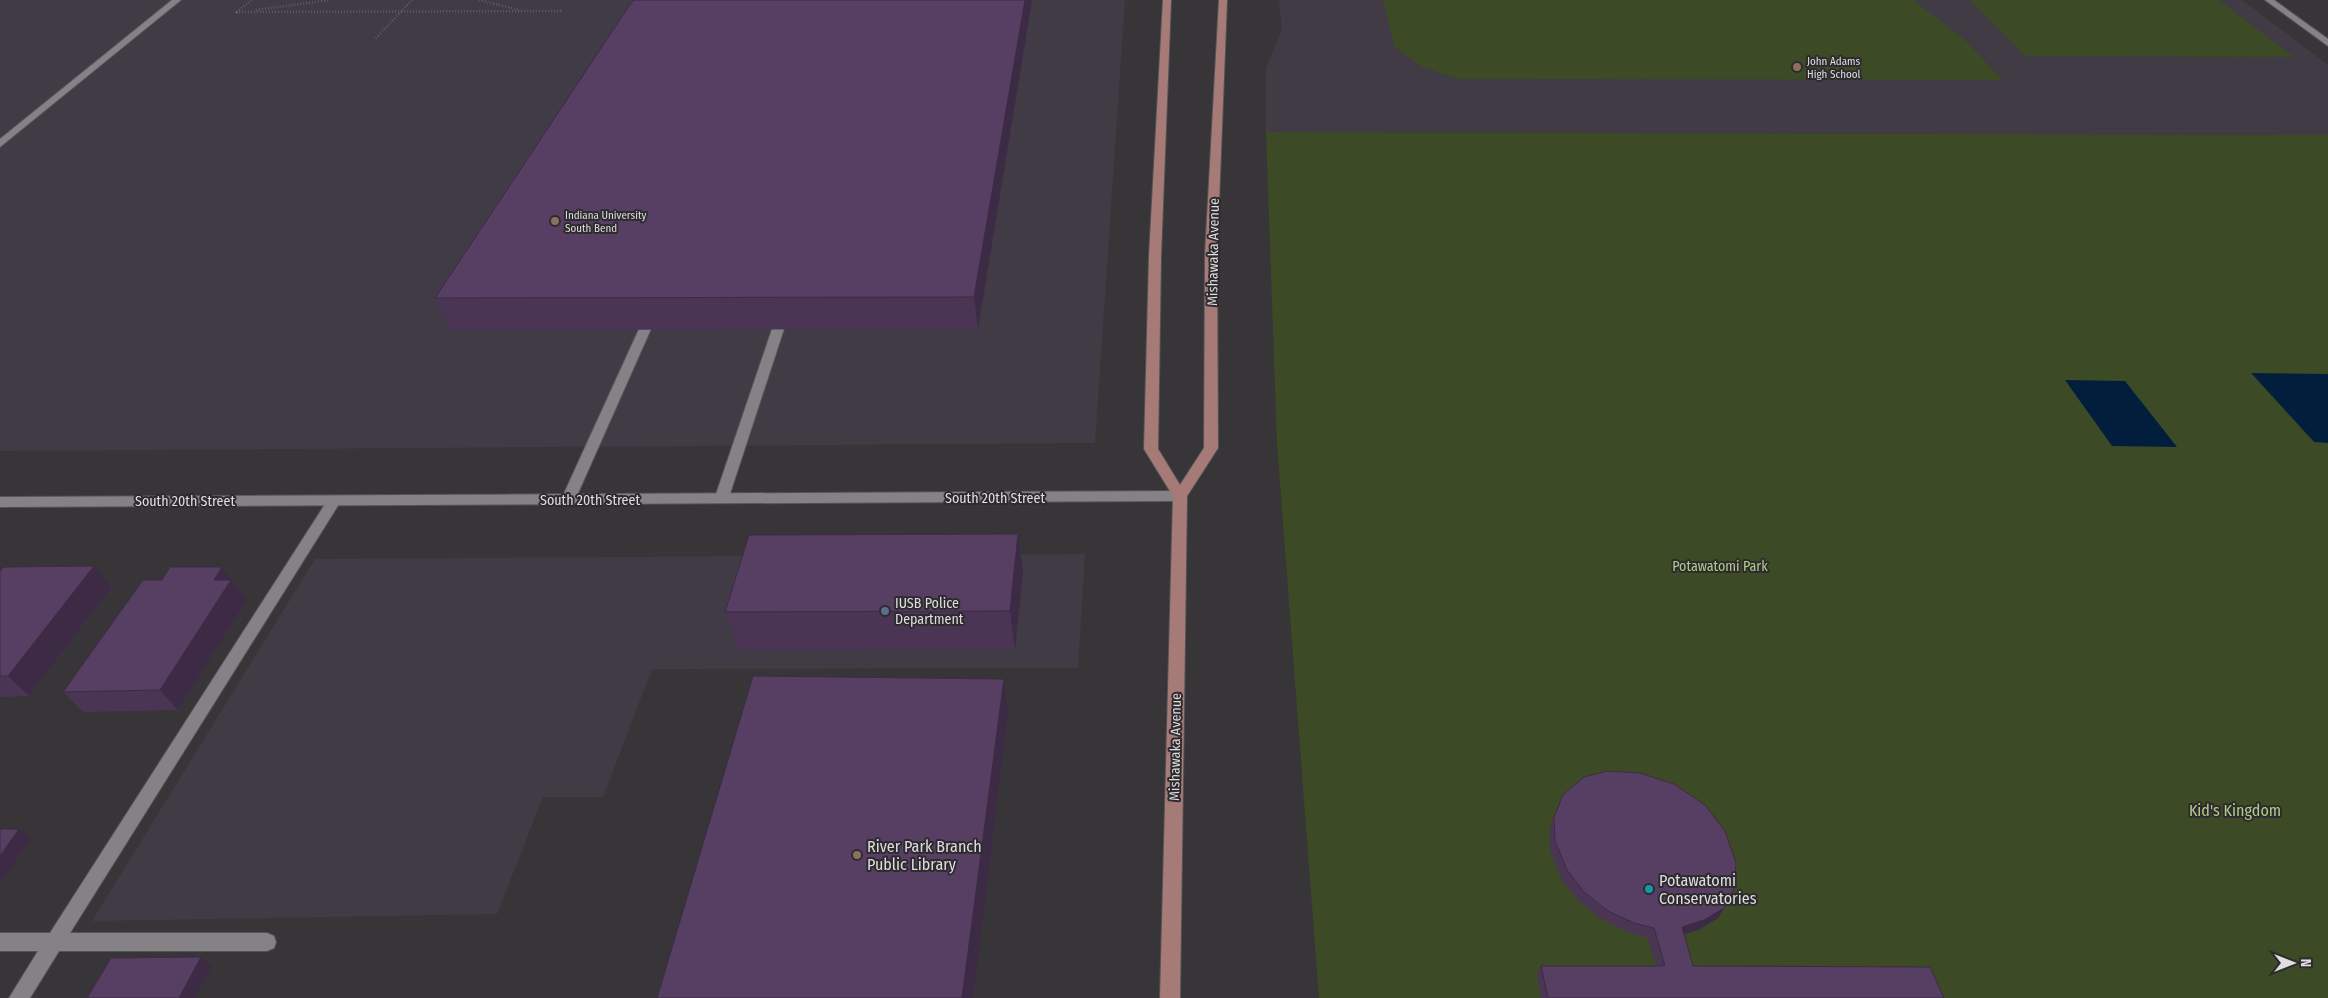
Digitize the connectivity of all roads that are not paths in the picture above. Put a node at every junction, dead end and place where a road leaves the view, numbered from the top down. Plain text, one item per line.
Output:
1 (176, 0) edge
2 (1167, 0) edge
3 (1223, 0) edge
4 (2269, 0) edge
5 (2328, 43) edge
6 (0, 144) edge
7 (646, 329) edge
8 (778, 329) edge
9 (1180, 496) junction
10 (568, 500) junction
11 (721, 500) junction
12 (334, 501) junction
13 (0, 502) edge
14 (0, 942) edge
15 (54, 942) junction
16 (267, 942) dead end
17 (19, 998) edge
18 (1170, 998) edge

1 - 6 street
2 - 9 main road
3 - 9 main road, Mishawaka Avenue
4 - 5 street
7 - 10 street
8 - 11 street
9 - 11 street, South 20th Street
9 - 18 main road, Mishawaka Avenue
10 - 11 street, South 20th Street
10 - 12 street, South 20th Street
12 - 13 street, South 20th Street
12 - 15 street
14 - 15 street
15 - 16 street
15 - 17 street

